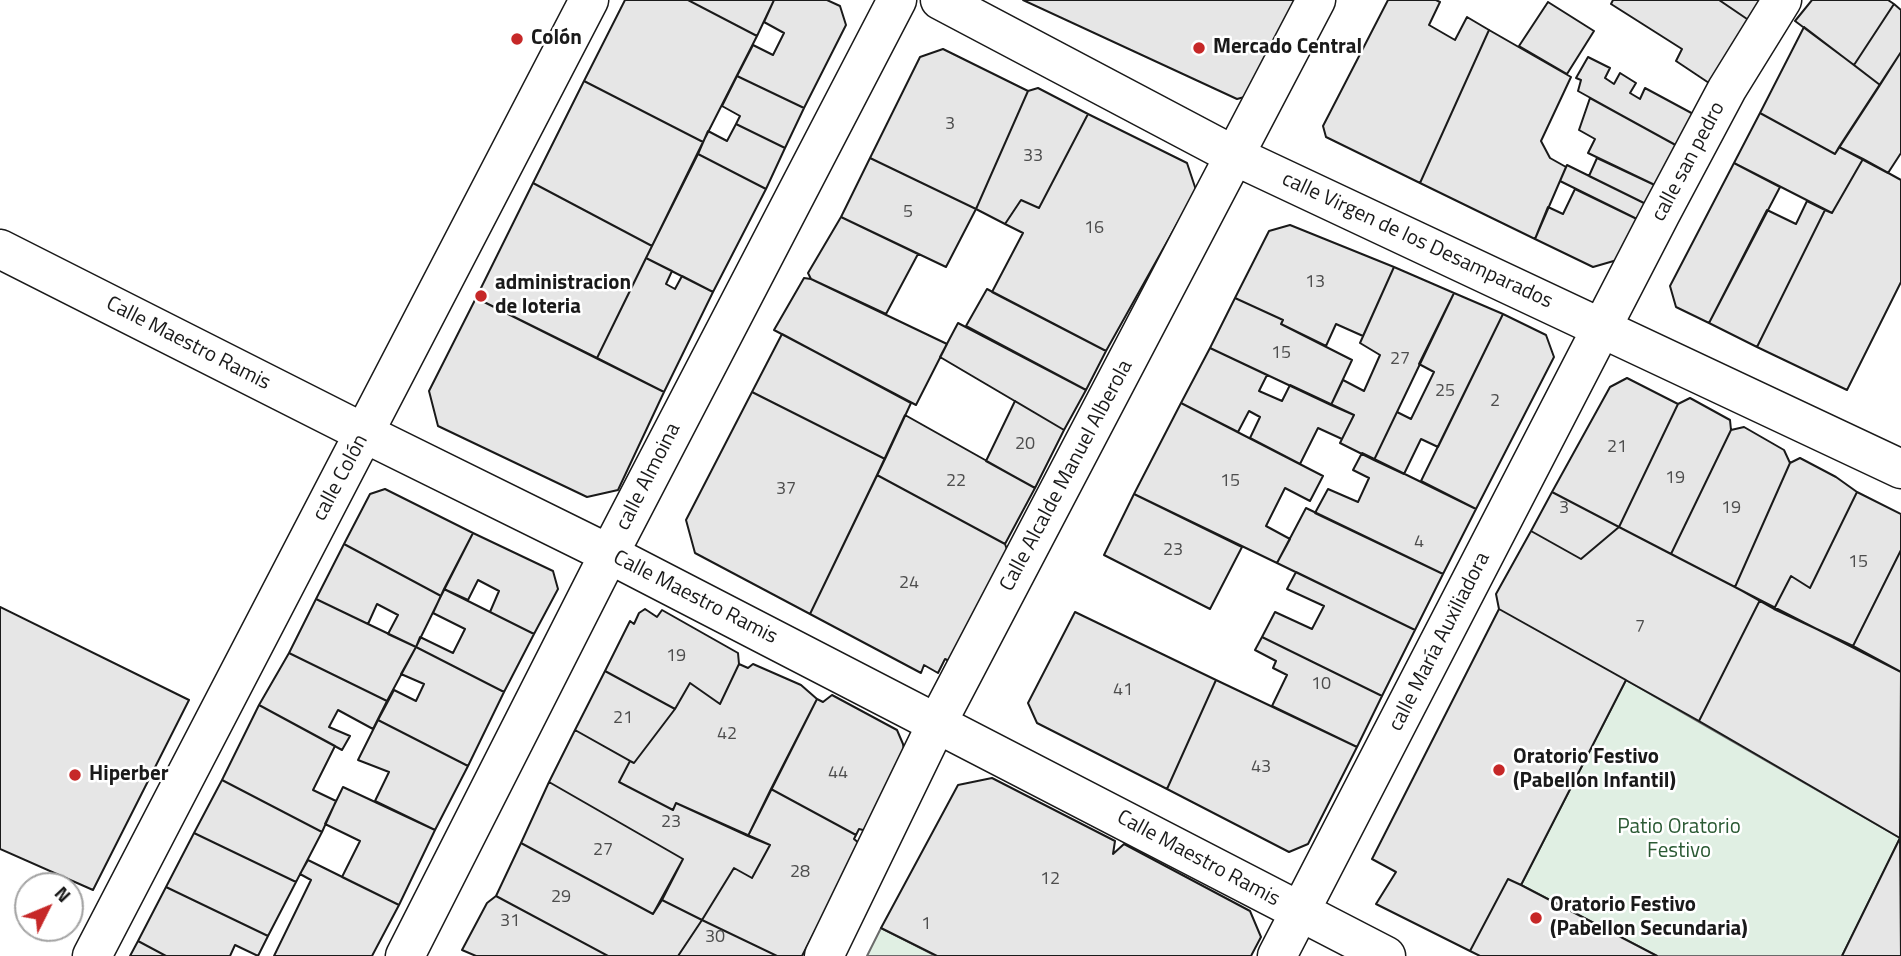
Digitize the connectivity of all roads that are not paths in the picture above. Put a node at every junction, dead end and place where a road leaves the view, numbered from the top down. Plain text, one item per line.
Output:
1 (589, 0) edge
2 (897, 0) edge
3 (940, 0) edge
4 (1317, 0) edge
5 (1782, 0) edge
6 (1235, 156) junction
7 (0, 249) edge
8 (1603, 328) junction
9 (364, 433) junction
10 (1901, 469) edge
11 (609, 554) junction
12 (937, 723) junction
13 (1300, 912) junction
14 (92, 956) edge
15 (405, 956) edge
16 (824, 956) edge
17 (1277, 956) edge
18 (1386, 956) edge

1 - 9 street, calle Colón
2 - 11 street, calle Almoina
3 - 6 street, calle Virgen de los Desamparados
4 - 6 street, Calle Alcalde Manuel Alberola
5 - 8 street, calle san pedro
6 - 8 street, calle Virgen de los Desamparados
6 - 12 street, Calle Alcalde Manuel Alberola
7 - 9 street, Calle Maestro Ramis
8 - 10 street, calle Virgen de los Desamparados
8 - 13 street, calle María Auxiliadora
9 - 11 street, Calle Maestro Ramis
9 - 14 street, calle Colón
11 - 12 street, Calle Maestro Ramis
11 - 15 street, calle Almoina
12 - 13 street, Calle Maestro Ramis
12 - 16 street, Calle Alcalde Manuel Alberola
13 - 17 street, calle María Auxiliadora
13 - 18 street, Calle Maestro Ramis

